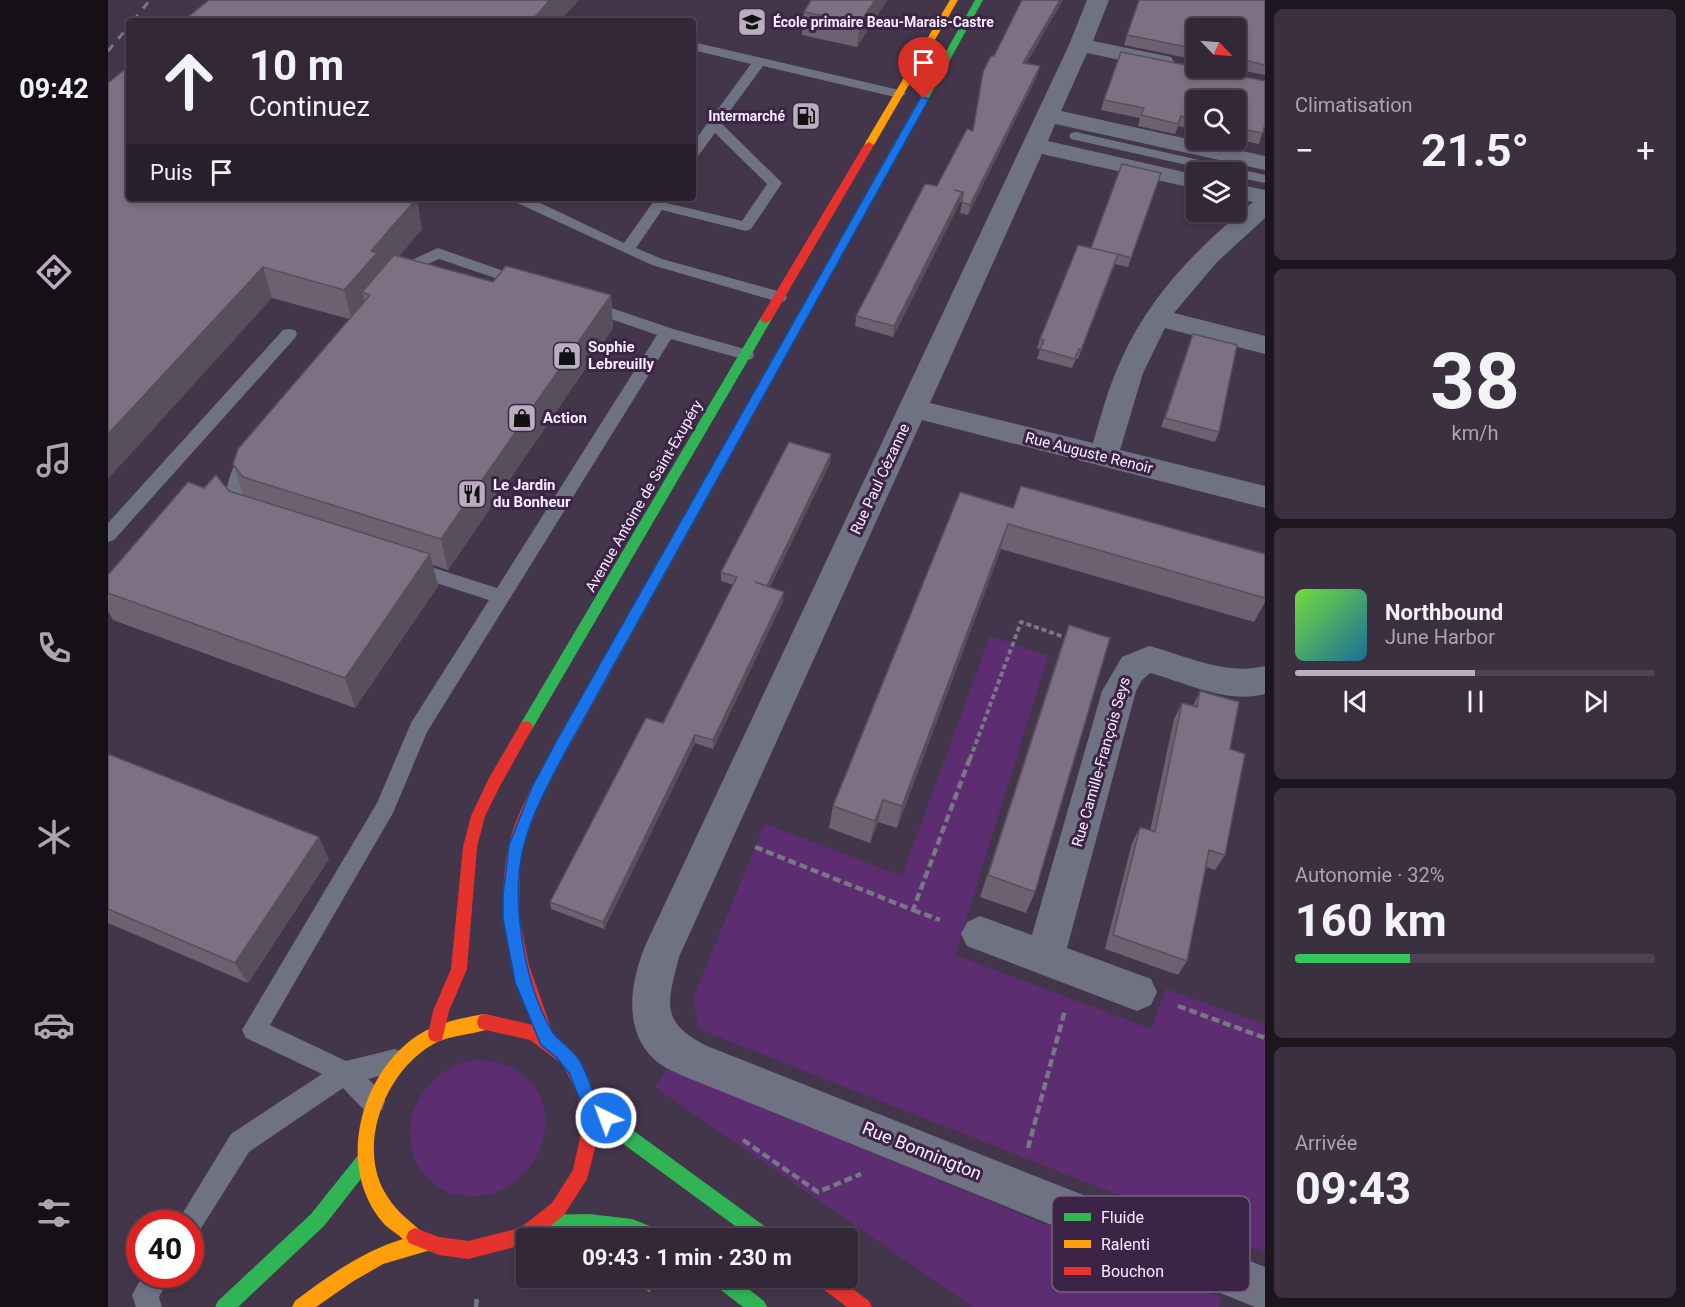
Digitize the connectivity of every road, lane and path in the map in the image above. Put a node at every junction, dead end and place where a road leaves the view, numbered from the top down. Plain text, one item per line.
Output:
1 (954, 0) edge
2 (979, 0) edge
3 (1098, 0) edge
4 (1080, 45) junction
5 (696, 47) edge
6 (759, 62) junction
7 (1184, 66) edge
8 (899, 94) junction
9 (1048, 115) junction
10 (713, 123) junction
11 (1076, 136) dead end
12 (1034, 145) junction
13 (696, 148) edge
14 (1265, 163) edge
15 (1265, 179) edge
16 (1186, 180) edge
17 (1246, 193) edge
18 (1265, 197) edge
19 (524, 201) edge
20 (660, 202) edge
21 (1259, 215) edge
22 (627, 250) junction
23 (536, 287) edge
24 (384, 295) edge
25 (779, 297) junction
26 (569, 298) edge
27 (1157, 317) junction
28 (667, 333) junction
29 (289, 334) dead end
30 (1265, 345) edge
31 (746, 355) junction
32 (912, 408) junction
33 (259, 446) edge
34 (1102, 457) junction
35 (1265, 497) edge
36 (259, 519) edge
37 (108, 535) edge
38 (391, 562) edge
39 (501, 597) junction
40 (1073, 640) edge
41 (1265, 680) edge
42 (717, 832) junction
43 (980, 934) dead end
44 (660, 957) joint
45 (1061, 964) junction
46 (1137, 992) joint
47 (436, 1034) junction
48 (1265, 1038) edge
49 (547, 1039) junction
50 (400, 1060) junction
51 (345, 1073) junction
52 (373, 1101) junction
53 (590, 1104) junction
54 (743, 1140) dead end
55 (920, 1149) junction
56 (365, 1160) junction
57 (1017, 1189) junction
58 (1052, 1203) edge
59 (198, 1210) edge
60 (542, 1224) junction
61 (641, 1228) edge
62 (753, 1228) edge
63 (428, 1243) junction
64 (1250, 1283) edge
65 (150, 1288) edge
66 (647, 1288) edge
67 (732, 1288) edge
68 (836, 1288) edge
69 (1265, 1289) edge
70 (651, 1291) dead end
71 (148, 1307) edge
72 (224, 1307) edge
73 (301, 1307) edge
74 (758, 1307) edge
75 (863, 1307) edge

1 - 8 main road, Avenue Antoine de Saint-Exupéry
2 - 49 main road
3 - 4 street, Rue Paul Cézanne
4 - 7 street
4 - 9 street, Rue Paul Cézanne
5 - 6 lane
6 - 8 lane
6 - 10 lane
8 - 25 main road, Avenue Antoine de Saint-Exupéry
9 - 12 street, Rue Paul Cézanne
9 - 14 street
10 - 13 lane
10 - 20 lane
11 - 15 lane
12 - 16 street
12 - 32 street, Rue Paul Cézanne
17 - 18 street
19 - 22 lane
20 - 22 lane
21 - 27 street
22 - 25 lane
23 - 24 lane
25 - 31 main road, Avenue Antoine de Saint-Exupéry
26 - 28 lane
27 - 30 street
27 - 34 street
28 - 31 lane
28 - 39 lane
29 - 37 lane
31 - 47 main road, Avenue Antoine de Saint-Exupéry
32 - 34 street, Rue Auguste Renoir
32 - 42 street, Rue Paul Cézanne
33 - 36 lane
34 - 35 street, Rue Auguste Renoir
38 - 39 lane
39 - 51 lane
40 - 42 path
41 - 45 street, Rue Camille-François Seys
42 - 44 street, Rue Paul Cézanne
43 - 45 street
44 - 55 street, Rue Bonnington
45 - 46 street
45 - 57 path
46 - 48 path
47 - 49 main road
47 - 50 main road
49 - 53 main road
50 - 51 lane
50 - 52 main road
51 - 52 lane
51 - 59 lane
52 - 56 main road
53 - 60 main road
53 - 62 main road
54 - 55 path
55 - 57 street, Rue Bonnington
56 - 63 main road
56 - 72 main road
57 - 58 street, Rue Bonnington
60 - 61 main road
60 - 63 main road
63 - 73 main road
64 - 69 street, Rue Bonnington
65 - 71 lane
66 - 70 path
67 - 74 main road
68 - 75 main road

